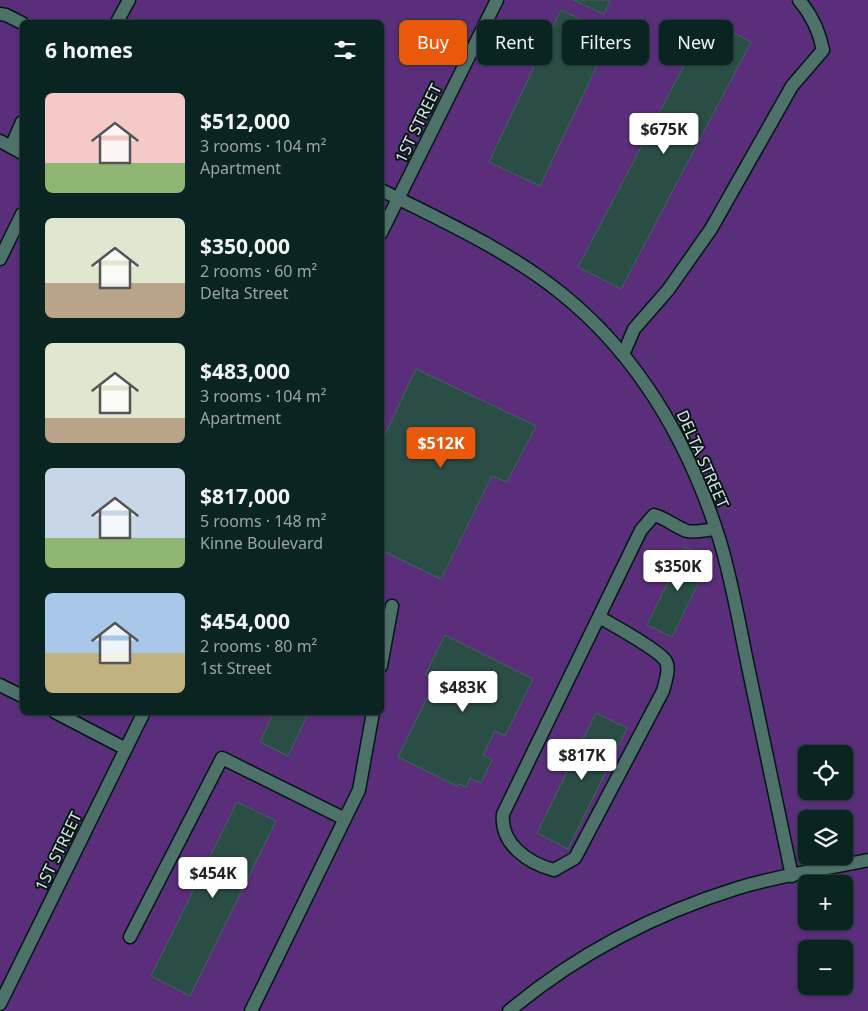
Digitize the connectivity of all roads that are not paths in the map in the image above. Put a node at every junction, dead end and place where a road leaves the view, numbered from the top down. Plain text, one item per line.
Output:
1 (128, 0) edge
2 (497, 0) edge
3 (799, 0) edge
4 (0, 14) edge
5 (118, 20) edge
6 (20, 22) edge
7 (20, 125) edge
8 (5, 144) edge
9 (20, 152) edge
10 (384, 192) edge
11 (398, 199) junction
12 (20, 218) edge
13 (384, 227) edge
14 (0, 259) edge
15 (623, 355) junction
16 (716, 529) junction
17 (392, 606) dead end
18 (599, 617) junction
19 (384, 650) edge
20 (0, 685) edge
21 (20, 695) edge
22 (61, 715) edge
23 (143, 715) edge
24 (372, 715) edge
25 (126, 749) junction
26 (345, 819) junction
27 (868, 860) edge
28 (792, 876) junction
29 (130, 937) dead end
30 (0, 1004) edge
31 (251, 1011) edge
32 (509, 1011) edge

1 - 5 street
2 - 11 street, 1ST STREET
3 - 15 street
4 - 6 street
7 - 8 street
8 - 9 street
10 - 11 street, DELTA STREET
11 - 13 street, 1ST STREET
11 - 15 street, DELTA STREET
12 - 14 street
15 - 16 street, DELTA STREET
16 - 18 street
16 - 28 street, DELTA STREET
17 - 19 street
18 - 18 street
20 - 21 street
22 - 25 street
23 - 25 street, 1ST STREET
24 - 26 street
25 - 30 street, 1ST STREET
26 - 29 street
26 - 31 street
27 - 28 street
28 - 32 street

